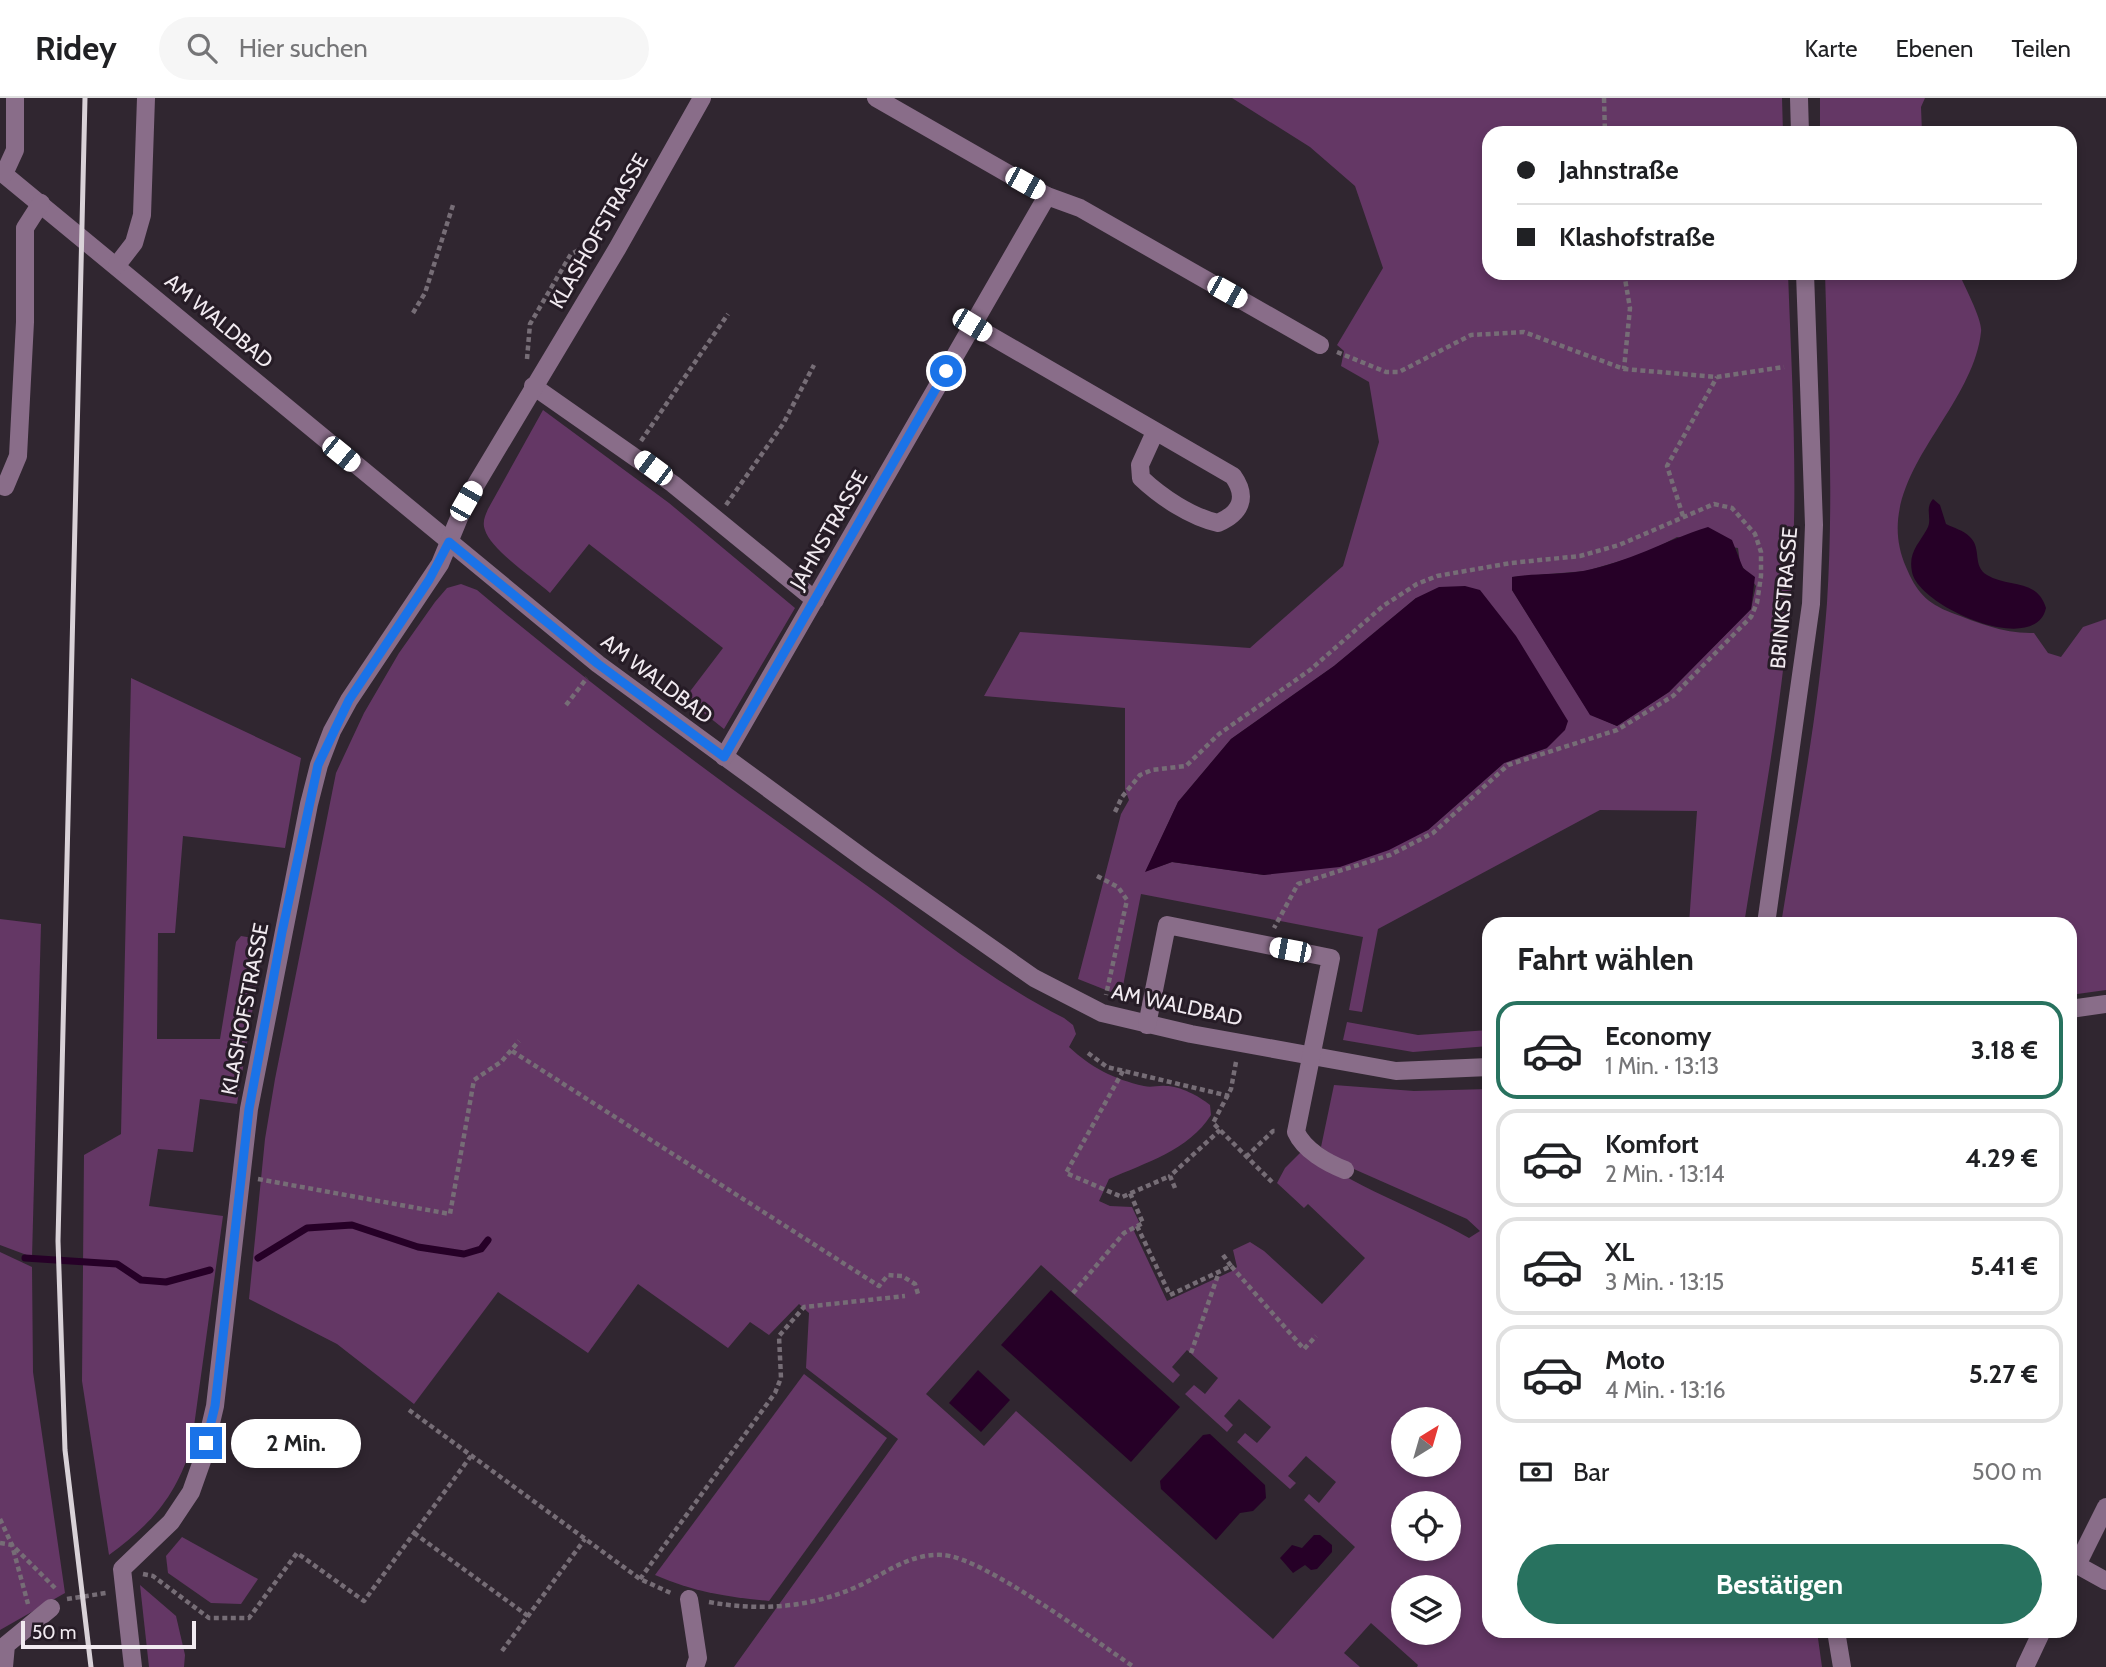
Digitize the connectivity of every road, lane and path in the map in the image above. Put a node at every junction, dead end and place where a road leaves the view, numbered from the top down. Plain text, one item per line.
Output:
1 (15, 98) edge
2 (146, 98) edge
3 (702, 98) edge
4 (876, 98) edge
5 (1604, 98) edge
6 (1799, 98) edge
7 (1605, 126) edge
8 (1800, 126) edge
9 (2, 173) edge
10 (1047, 196) junction
11 (41, 203) junction
12 (453, 205) dead end
13 (617, 249) junction
14 (117, 265) junction
15 (1625, 280) edge
16 (1805, 280) edge
17 (413, 313) dead end
18 (728, 314) dead end
19 (972, 325) junction
20 (1320, 345) joint
21 (814, 365) dead end
22 (1784, 367) dead end
23 (1624, 369) junction
24 (1717, 377) junction
25 (533, 386) junction
26 (1155, 432) junction
27 (632, 453) junction
28 (5, 488) dead end
29 (1683, 516) junction
30 (715, 520) junction
31 (449, 542) junction
32 (815, 600) junction
33 (598, 664) junction
34 (566, 705) dead end
35 (724, 757) junction
36 (1115, 812) dead end
37 (1097, 876) dead end
38 (1767, 917) edge
39 (1270, 946) junction
40 (2106, 1004) edge
41 (2077, 1008) edge
42 (1102, 1013) junction
43 (1146, 1025) junction
44 (519, 1041) dead end
45 (1240, 1042) junction
46 (512, 1051) junction
47 (1088, 1053) dead end
48 (1311, 1057) junction
49 (1482, 1067) edge
50 (1123, 1071) junction
51 (1228, 1096) junction
52 (1220, 1130) junction
53 (1296, 1132) junction
54 (1246, 1157) junction
55 (1345, 1170) dead end
56 (1170, 1176) junction
57 (241, 1177) junction
58 (1272, 1182) dead end
59 (1175, 1188) dead end
60 (1130, 1193) junction
61 (1137, 1226) junction
62 (1223, 1255) dead end
63 (1231, 1266) junction
64 (1219, 1272) junction
65 (1073, 1293) dead end
66 (918, 1294) dead end
67 (905, 1296) dead end
68 (1316, 1336) dead end
69 (1191, 1353) dead end
70 (409, 1410) dead end
71 (471, 1455) junction
72 (2106, 1507) edge
73 (0, 1519) edge
74 (414, 1533) junction
75 (585, 1539) junction
76 (0, 1543) edge
77 (12, 1545) junction
78 (2077, 1557) edge
79 (2077, 1566) edge
80 (122, 1569) junction
81 (2106, 1581) edge
82 (689, 1599) dead end
83 (59, 1604) junction
84 (767, 1608) dead end
85 (528, 1616) junction
86 (33, 1622) junction
87 (1837, 1638) edge
88 (2039, 1638) edge
89 (502, 1651) dead end
90 (4, 1667) edge
91 (133, 1667) edge
92 (695, 1667) edge
93 (1134, 1667) edge
94 (1842, 1667) edge
95 (2025, 1667) edge

1 - 9 street, AM WALDBAD
2 - 14 street
3 - 13 street, KLASHOFSTRASSE
4 - 10 street
5 - 7 path
6 - 8 street
9 - 11 street, AM WALDBAD
10 - 19 street, JAHNSTRASSE
10 - 20 street
11 - 14 street, AM WALDBAD
11 - 28 street
12 - 17 path
13 - 25 street, KLASHOFSTRASSE
13 - 25 path
14 - 31 street, AM WALDBAD
15 - 23 path
16 - 38 street, BRINKSTRASSE
18 - 27 path
19 - 26 street
19 - 32 street, JAHNSTRASSE
20 - 23 path
21 - 30 path
22 - 24 path
23 - 24 path
24 - 29 path
25 - 27 street
25 - 31 street, KLASHOFSTRASSE
26 - 26 street
27 - 30 street
29 - 36 path
29 - 39 path
30 - 32 street
31 - 33 street, AM WALDBAD
31 - 57 street, KLASHOFSTRASSE
32 - 35 street, JAHNSTRASSE
33 - 34 path
33 - 35 street, AM WALDBAD
35 - 42 street, AM WALDBAD
37 - 42 path
39 - 43 street
39 - 48 street
40 - 41 street
42 - 43 street, AM WALDBAD
43 - 45 street, AM WALDBAD
44 - 46 path
45 - 48 street, AM WALDBAD
45 - 51 path
46 - 57 path
46 - 66 path
47 - 50 path
48 - 49 street, AM WALDBAD
48 - 53 street
50 - 51 path
50 - 60 path
51 - 52 path
52 - 54 path
52 - 56 path
53 - 54 path
53 - 55 street
54 - 58 path
56 - 59 path
56 - 60 path
57 - 80 street, KLASHOFSTRASSE
60 - 61 path
61 - 64 path
61 - 65 path
62 - 63 path
63 - 64 path
63 - 68 path
64 - 69 path
67 - 75 path
70 - 71 path
71 - 74 path
71 - 75 path
72 - 78 street
73 - 77 path
74 - 80 path
74 - 85 path
75 - 85 path
76 - 77 path
77 - 83 path
77 - 86 path
79 - 81 street
80 - 83 path
80 - 91 street
82 - 92 street
83 - 86 street
84 - 93 path
85 - 89 path
86 - 90 street
87 - 94 street
88 - 95 street

